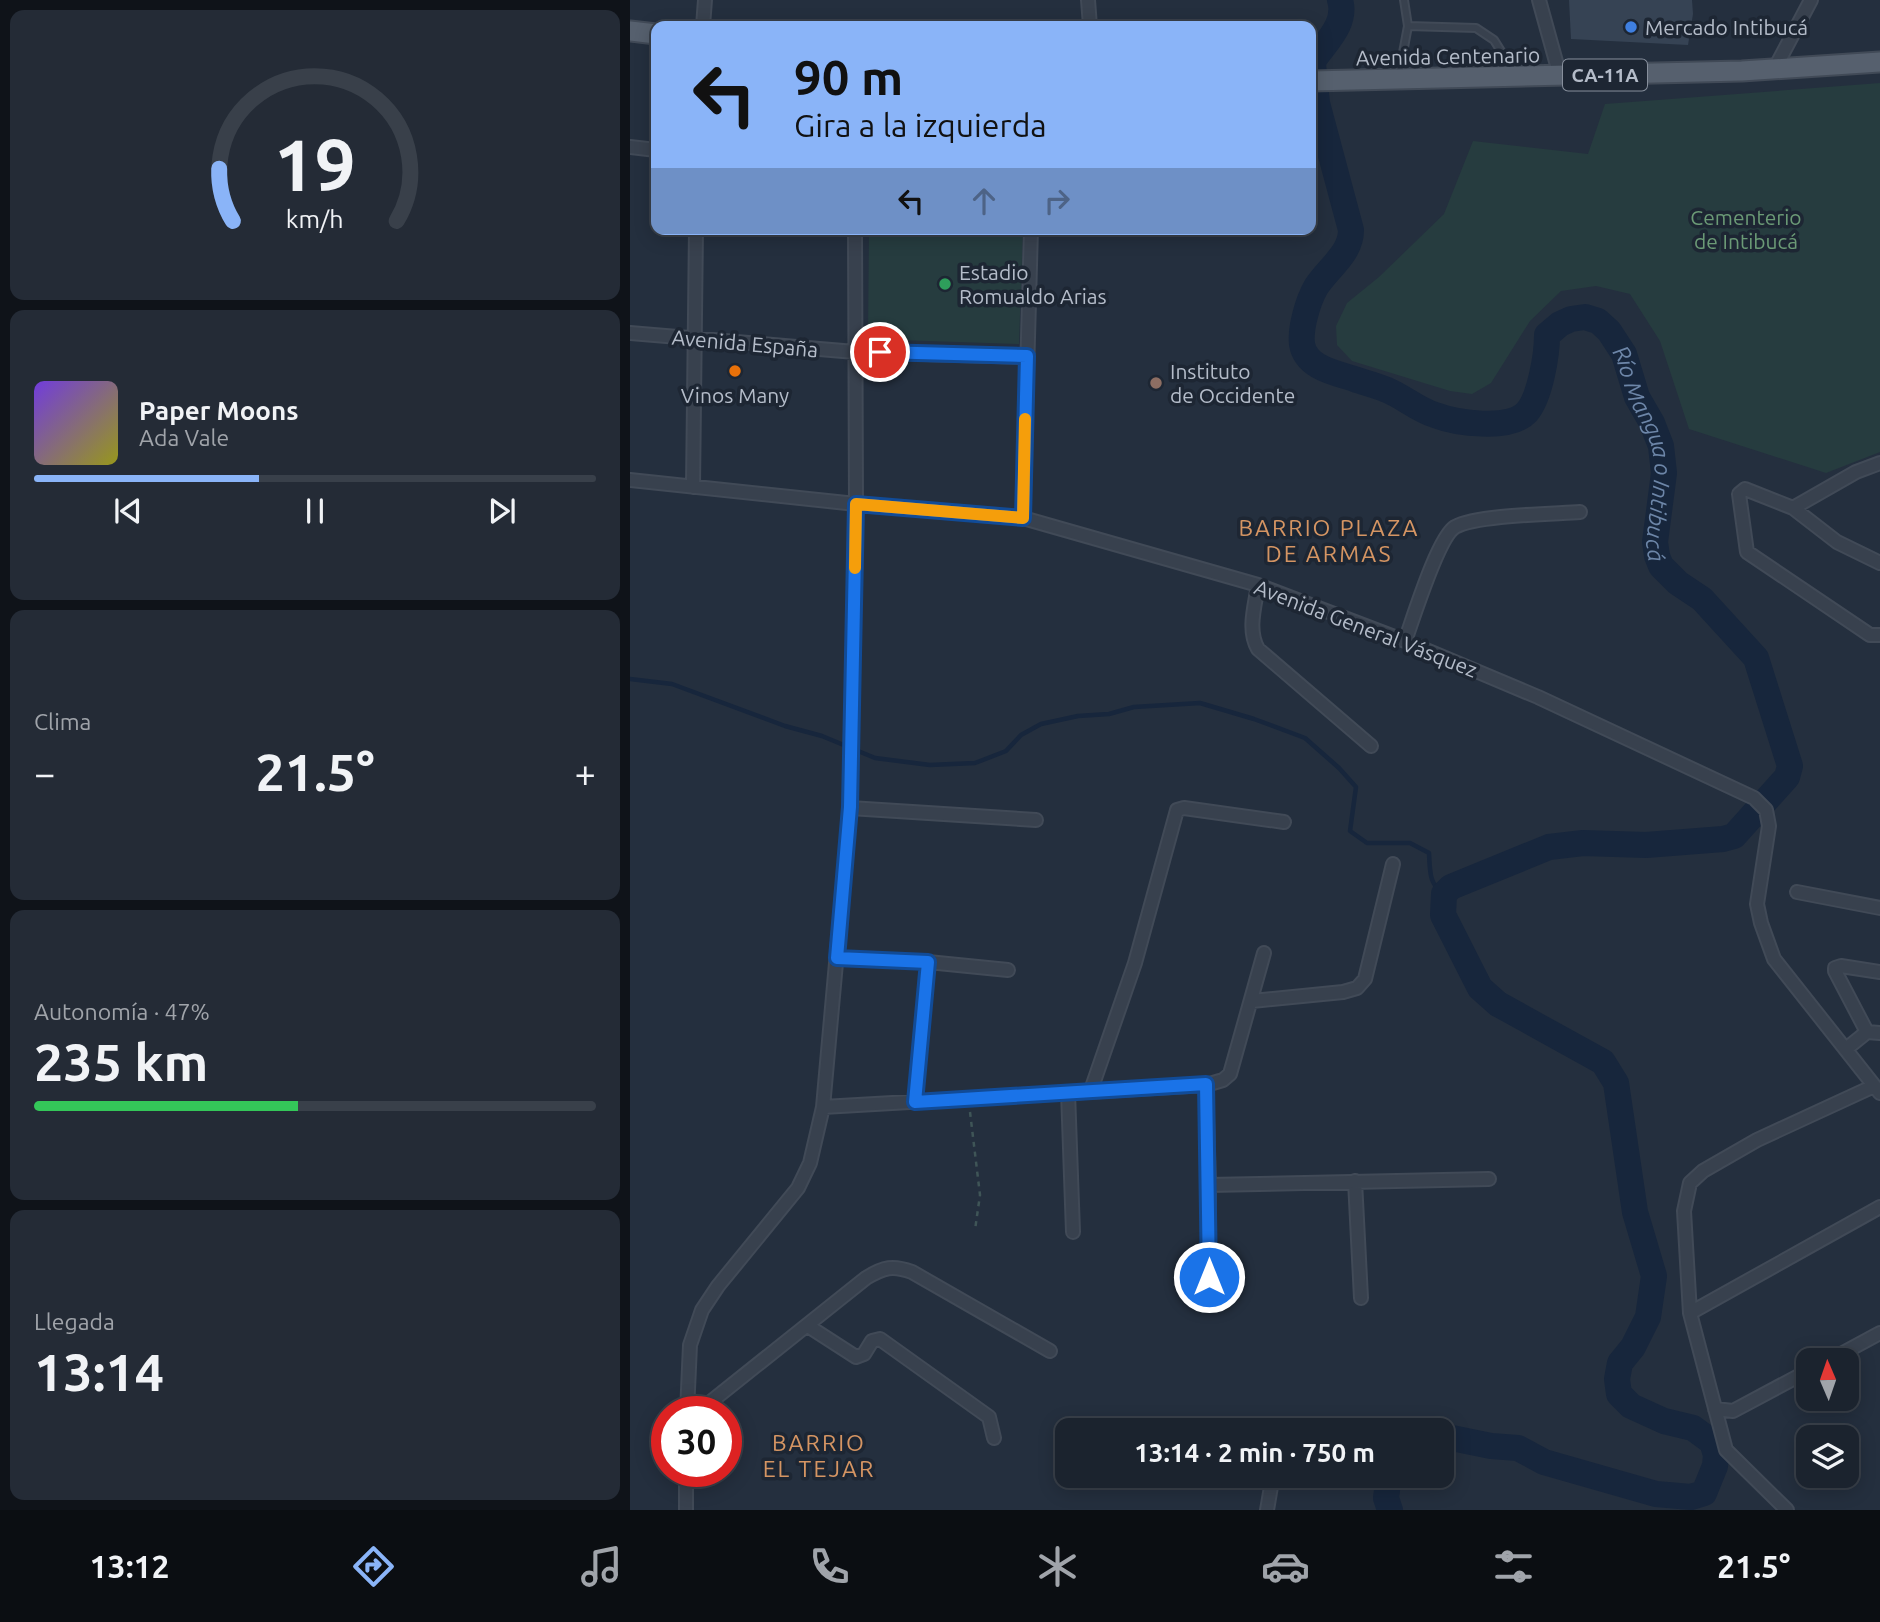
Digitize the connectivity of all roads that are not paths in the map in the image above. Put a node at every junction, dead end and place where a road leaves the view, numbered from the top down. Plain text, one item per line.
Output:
1 (705, 0) edge
2 (1088, 0) edge
3 (1404, 0) edge
4 (1539, 0) edge
5 (1811, 0) edge
6 (703, 21) edge
7 (1090, 21) edge
8 (1408, 26) junction
9 (630, 30) edge
10 (651, 33) edge
11 (1880, 62) edge
12 (1775, 68) junction
13 (1560, 76) junction
14 (1517, 77) junction
15 (1398, 80) junction
16 (1320, 81) edge
17 (630, 147) edge
18 (651, 149) edge
19 (696, 235) edge
20 (855, 235) edge
21 (1031, 235) edge
22 (630, 333) edge
23 (695, 339) junction
24 (855, 352) junction
25 (1027, 356) junction
26 (1880, 463) edge
27 (630, 480) edge
28 (693, 488) junction
29 (856, 504) junction
30 (1793, 508) junction
31 (1580, 512) dead end
32 (1023, 518) junction
33 (1880, 563) edge
34 (1258, 585) junction
35 (1880, 635) edge
36 (1405, 641) junction
37 (1371, 746) dead end
38 (850, 807) junction
39 (1036, 820) dead end
40 (1284, 822) dead end
41 (1393, 864) dead end
42 (1797, 892) dead end
43 (1880, 908) edge
44 (1264, 953) dead end
45 (837, 958) junction
46 (928, 962) junction
47 (1008, 970) dead end
48 (1880, 972) edge
49 (1252, 1001) junction
50 (1873, 1032) edge
51 (1846, 1049) junction
52 (1206, 1084) junction
53 (1091, 1090) junction
54 (1877, 1090) edge
55 (1068, 1092) junction
56 (915, 1102) junction
57 (823, 1107) junction
58 (1489, 1179) dead end
59 (1355, 1181) junction
60 (1209, 1185) junction
61 (1880, 1207) edge
62 (1073, 1232) dead end
63 (1209, 1277) dead end
64 (1361, 1298) dead end
65 (1690, 1312) junction
66 (808, 1326) junction
67 (1880, 1333) edge
68 (1852, 1348) edge
69 (1050, 1352) dead end
70 (1796, 1377) edge
71 (688, 1396) edge
72 (718, 1396) edge
73 (1715, 1409) junction
74 (994, 1438) dead end
75 (686, 1487) edge
76 (1271, 1488) edge
77 (686, 1510) edge
78 (1267, 1510) edge
79 (1787, 1510) edge

1 - 6 street
2 - 7 street
3 - 8 lane
4 - 13 street
5 - 12 street
8 - 14 lane
8 - 15 lane
9 - 10 main road
11 - 12 main road, Avenida Centenario / CA-11A
12 - 13 main road, Avenida Centenario / CA-11A
13 - 14 main road, Avenida Centenario / CA-11A
14 - 15 main road, Avenida Centenario / CA-11A
15 - 16 main road, Avenida Centenario / CA-11A
17 - 18 street
19 - 23 street
20 - 24 street
21 - 25 street
22 - 23 street, Avenida España
23 - 24 street, Avenida España
23 - 28 street
24 - 25 street, Avenida España
24 - 29 street
25 - 32 street
26 - 30 street
27 - 28 street, Avenida General Vásquez
28 - 29 street, Avenida General Vásquez
29 - 32 street, Avenida General Vásquez
29 - 38 street
30 - 33 street
30 - 35 street
31 - 36 street
32 - 34 street, Avenida General Vásquez
34 - 36 street, Avenida General Vásquez
34 - 37 street
36 - 51 street, Avenida General Vásquez
38 - 39 street
38 - 45 street
40 - 53 street
41 - 49 street
42 - 43 street
44 - 49 street
45 - 46 street
45 - 57 street
46 - 47 street
46 - 56 street
48 - 50 street
49 - 52 street
50 - 51 street
51 - 54 street, Avenida General Vásquez
52 - 53 street
52 - 60 street
53 - 55 street
54 - 65 street
55 - 56 street
55 - 62 street
56 - 57 street
57 - 71 street
58 - 59 street
59 - 60 street
59 - 64 street
60 - 63 street
61 - 65 street
65 - 73 street
66 - 69 street
66 - 72 street
66 - 74 street
67 - 68 street
70 - 73 street
73 - 79 street
75 - 77 street
76 - 78 street

